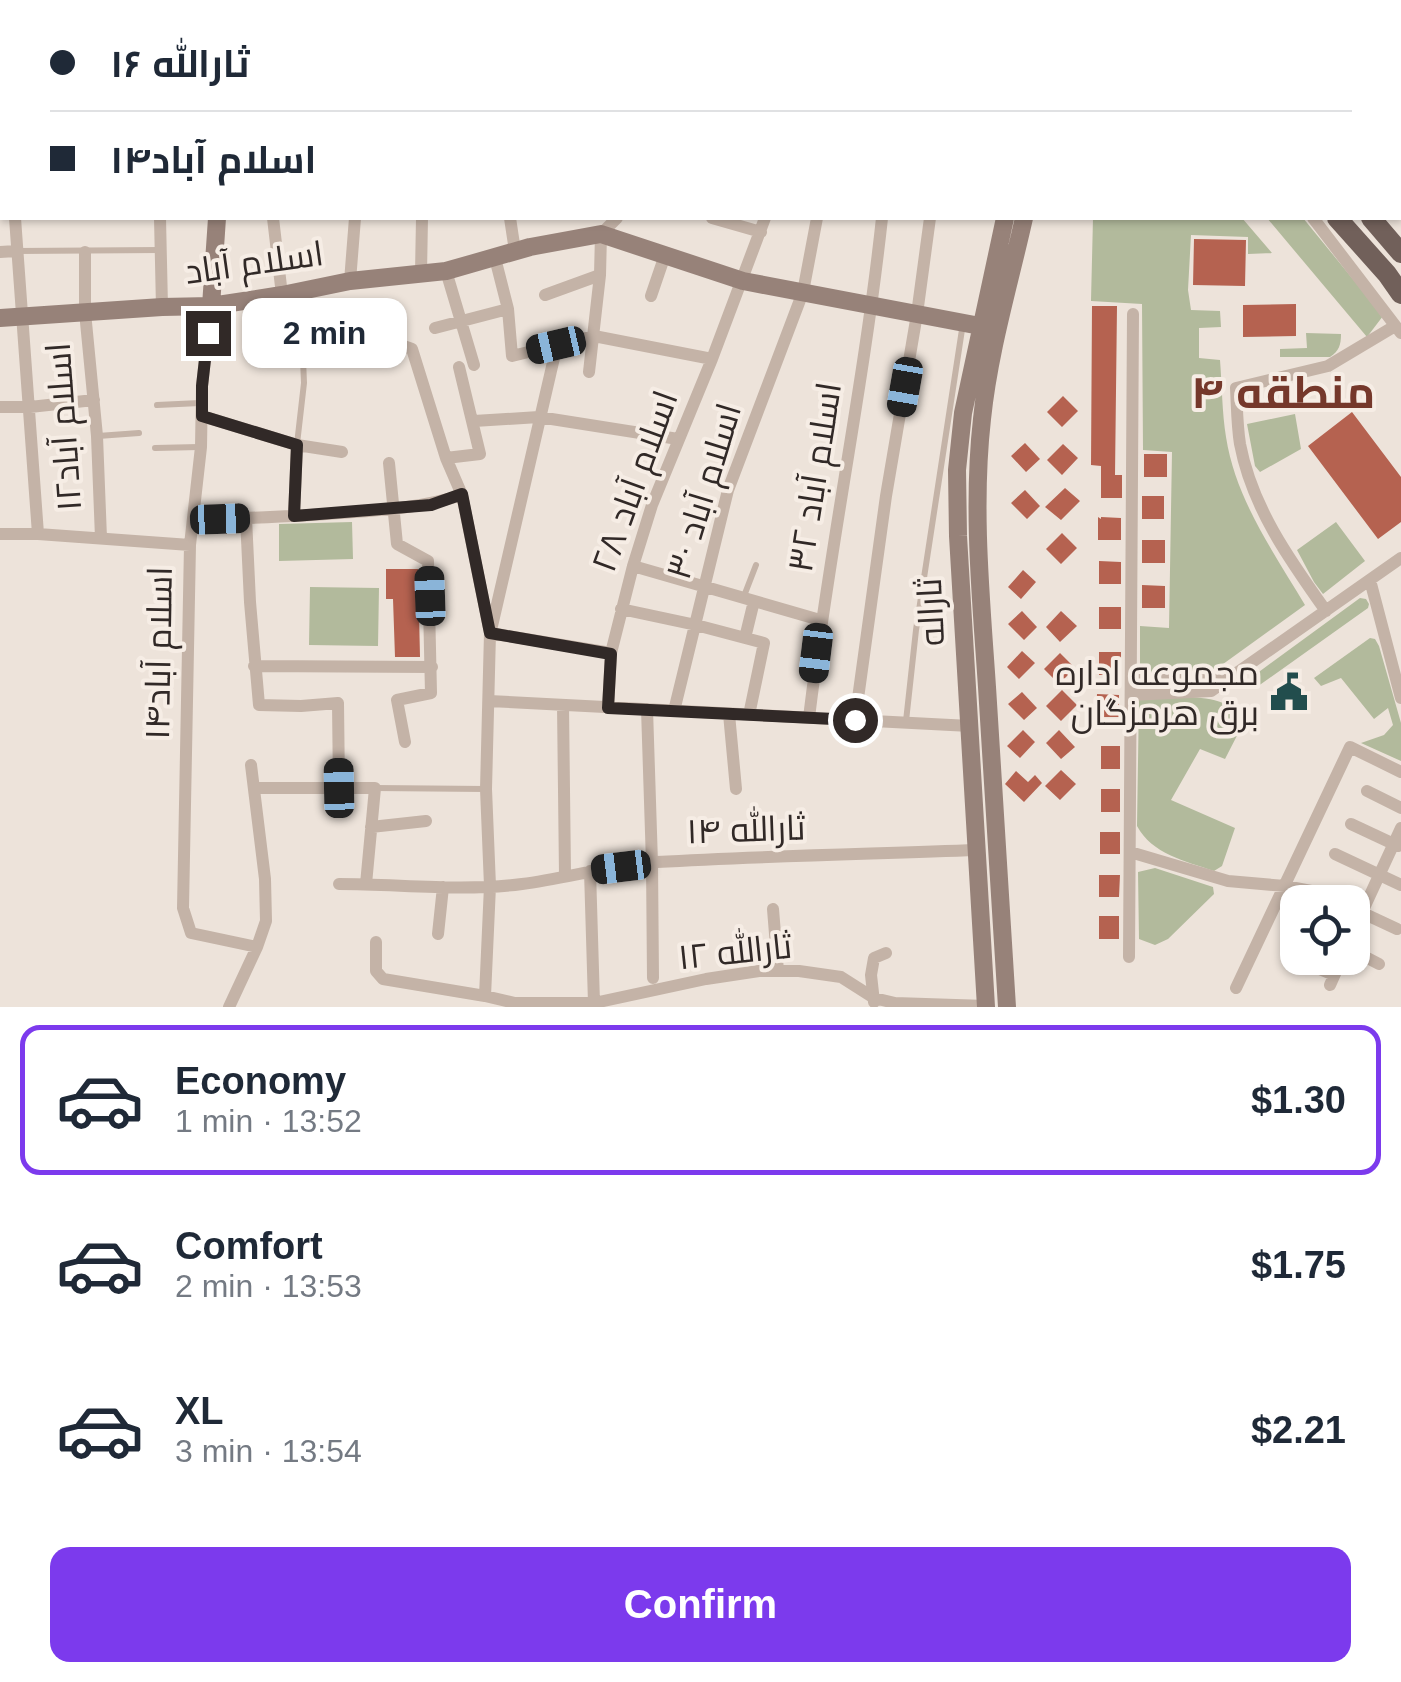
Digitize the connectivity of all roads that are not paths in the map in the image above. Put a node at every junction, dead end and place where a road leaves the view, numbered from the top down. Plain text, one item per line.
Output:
1 (15, 220) edge
2 (160, 220) edge
3 (216, 220) edge
4 (274, 220) edge
5 (355, 220) edge
6 (422, 220) edge
7 (510, 220) edge
8 (615, 220) edge
9 (719, 220) edge
10 (764, 220) edge
11 (817, 220) edge
12 (882, 220) edge
13 (930, 220) edge
14 (1004, 220) edge
15 (1024, 220) edge
16 (1316, 220) edge
17 (1339, 220) edge
18 (1373, 220) edge
19 (761, 232) junction
20 (601, 234) junction
21 (1398, 242) edge
22 (161, 250) junction
23 (514, 251) junction
24 (0, 252) edge
25 (16, 252) junction
26 (85, 252) junction
27 (665, 255) junction
28 (495, 258) junction
29 (446, 270) junction
30 (421, 273) junction
31 (600, 275) junction
32 (350, 281) junction
33 (742, 281) junction
34 (803, 292) junction
35 (1401, 294) edge
36 (546, 295) dead end
37 (282, 296) junction
38 (651, 296) dead end
39 (211, 306) junction
40 (873, 306) junction
41 (162, 307) junction
42 (508, 309) junction
43 (85, 312) junction
44 (917, 314) junction
45 (1133, 314) dead end
46 (22, 316) junction
47 (0, 318) edge
48 (460, 321) junction
49 (972, 325) junction
50 (435, 328) dead end
51 (1398, 330) edge
52 (594, 336) junction
53 (556, 345) junction
54 (303, 359) dead end
55 (712, 360) junction
56 (589, 372) dead end
57 (94, 400) junction
58 (157, 406) dead end
59 (0, 407) edge
60 (30, 407) junction
61 (202, 409) junction
62 (538, 417) junction
63 (474, 421) junction
64 (139, 433) dead end
65 (97, 436) junction
66 (678, 439) junction
67 (297, 445) junction
68 (200, 447) junction
69 (156, 448) dead end
70 (342, 452) dead end
71 (446, 458) junction
72 (388, 463) dead end
73 (462, 494) junction
74 (393, 510) junction
75 (294, 516) junction
76 (246, 518) junction
77 (193, 520) junction
78 (0, 534) edge
79 (38, 534) junction
80 (101, 538) junction
81 (190, 545) junction
82 (1401, 558) edge
83 (756, 565) dead end
84 (633, 566) junction
85 (1370, 580) junction
86 (705, 587) junction
87 (749, 599) junction
88 (621, 609) junction
89 (1326, 611) junction
90 (820, 620) junction
91 (982, 620) junction
92 (962, 621) junction
93 (696, 624) junction
94 (490, 633) junction
95 (746, 638) junction
96 (611, 654) junction
97 (254, 666) junction
98 (432, 666) junction
99 (1131, 679) junction
100 (1224, 683) junction
101 (1131, 695) junction
102 (1401, 698) edge
103 (489, 701) junction
104 (562, 705) junction
105 (608, 708) junction
106 (647, 710) junction
107 (674, 711) junction
108 (729, 714) junction
109 (749, 715) junction
110 (809, 718) junction
111 (855, 720) junction
112 (906, 723) junction
113 (970, 726) junction
114 (404, 742) dead end
115 (251, 765) dead end
116 (1401, 772) edge
117 (254, 788) junction
118 (339, 788) junction
119 (375, 788) junction
120 (486, 788) junction
121 (736, 789) dead end
122 (1367, 792) dead end
123 (1401, 808) edge
124 (426, 821) dead end
125 (1351, 824) dead end
126 (371, 827) junction
127 (1401, 828) edge
128 (1397, 846) edge
129 (976, 850) junction
130 (1130, 852) junction
131 (1334, 854) dead end
132 (652, 863) junction
133 (590, 871) junction
134 (1380, 874) junction
135 (565, 876) junction
136 (339, 884) dead end
137 (366, 884) junction
138 (1401, 884) edge
139 (1285, 885) edge
140 (490, 886) junction
141 (1280, 886) edge
142 (444, 888) junction
143 (1370, 890) edge
144 (1280, 896) edge
145 (773, 910) dead end
146 (1370, 916) edge
147 (1398, 929) dead end
148 (438, 934) dead end
149 (376, 942) dead end
150 (257, 947) junction
151 (886, 953) dead end
152 (1129, 957) dead end
153 (1370, 959) edge
154 (1379, 964) dead end
155 (778, 971) junction
156 (653, 978) dead end
157 (1236, 988) dead end
158 (485, 996) junction
159 (594, 1003) junction
160 (874, 1003) edge
161 (229, 1007) edge
162 (986, 1007) edge
163 (1007, 1007) edge

1 - 25 street
2 - 22 street
3 - 39 main road
4 - 37 street
5 - 32 street
6 - 30 street
7 - 23 street
8 - 20 street
9 - 19 street
10 - 19 street, اسلام آباد ۲۸
11 - 34 street, اسلام آباد ۳۰
12 - 40 street, اسلام آباد ۳۲
13 - 44 street
14 - 49 main road, ثاراله
15 - 91 main road, ثاراله
16 - 51 street
17 - 35 main road
18 - 21 main road
19 - 33 street, اسلام آباد ۲۸
20 - 23 main road, اسلام آباد
20 - 27 main road, اسلام آباد
20 - 31 street
22 - 26 lane
22 - 41 street
23 - 28 main road, اسلام آباد
24 - 25 street
25 - 26 lane
25 - 46 street
26 - 43 street, اسلام آباد۱۲
27 - 33 main road, اسلام آباد
27 - 38 street
28 - 29 main road, اسلام آباد
28 - 42 street
29 - 30 main road, اسلام آباد
29 - 48 street
30 - 32 main road, اسلام آباد
31 - 36 street
31 - 52 street
32 - 37 main road, اسلام آباد
33 - 34 main road, اسلام آباد
33 - 55 street, اسلام آباد ۲۸
34 - 40 main road, اسلام آباد
34 - 86 street, اسلام آباد ۳۰
37 - 39 main road, اسلام آباد
37 - 71 street
39 - 41 main road, اسلام آباد
39 - 61 street, اسلام آباد۱۴
40 - 44 main road, اسلام آباد
40 - 90 street, اسلام آباد ۳۲
41 - 43 main road, اسلام آباد
42 - 48 street
42 - 53 street
43 - 46 main road, اسلام آباد
43 - 57 street, اسلام آباد۱۲
44 - 49 main road, اسلام آباد
44 - 111 street
45 - 99 street
46 - 47 main road, اسلام آباد
46 - 60 street
48 - 50 street
48 - 63 street
49 - 92 main road, ثاراله
49 - 112 lane
51 - 89 street
52 - 53 street
52 - 55 street
52 - 56 street
53 - 62 street
54 - 67 lane
55 - 66 street, اسلام آباد ۲۸
57 - 60 street
57 - 65 street, اسلام آباد۱۲
58 - 61 lane
59 - 60 street
60 - 79 street
61 - 67 street
61 - 68 street, اسلام آباد۱۴
62 - 63 street
62 - 66 street
62 - 94 street
63 - 71 street
64 - 65 lane
65 - 80 street, اسلام آباد۱۲
66 - 84 street, اسلام آباد ۲۸
67 - 70 street
67 - 75 street
68 - 69 lane
68 - 77 street, اسلام آباد۱۴
71 - 73 street
72 - 74 street
73 - 74 street
73 - 94 street
74 - 75 street
74 - 98 street
75 - 76 street
76 - 77 street
76 - 97 street
77 - 81 street, اسلام آباد۱۴
78 - 79 street
79 - 80 street
80 - 81 street
81 - 150 street, اسلام آباد۱۴
82 - 85 street
83 - 87 lane
84 - 86 street
84 - 88 street, اسلام آباد ۲۸
85 - 89 street
85 - 102 street
86 - 87 street
86 - 93 street, اسلام آباد ۳۰
87 - 90 street
87 - 95 street
88 - 93 street
88 - 96 street, اسلام آباد ۲۸
89 - 100 street
90 - 110 street, اسلام آباد ۳۲
91 - 92 main road
91 - 163 main road, ثاراله
92 - 113 main road, ثاراله
93 - 95 street
93 - 107 street, اسلام آباد ۳۰
94 - 96 street
94 - 103 street
95 - 109 street
96 - 105 street, اسلام آباد ۲۸
97 - 98 street
97 - 118 street
98 - 114 street
99 - 100 street
99 - 101 street
100 - 101 street
101 - 130 street
103 - 104 street
103 - 120 street
104 - 105 street
104 - 135 street
105 - 106 street
106 - 107 street
106 - 132 street
107 - 108 street
108 - 109 street
108 - 121 street
109 - 110 street
110 - 111 street
111 - 112 street
112 - 113 street
113 - 129 main road, ثاراله
115 - 117 street
116 - 139 street
117 - 118 street
117 - 150 street
118 - 119 street
119 - 120 lane
119 - 126 street
120 - 140 street
122 - 123 street
124 - 126 street
125 - 128 street
126 - 137 street
127 - 128 street
128 - 134 street
129 - 132 street, ثارالله ۱۴
129 - 162 main road, ثاراله
130 - 141 street
130 - 152 street
131 - 134 street
132 - 133 street, ثارالله ۱۴
132 - 156 street
133 - 135 street, ثارالله ۱۴
133 - 159 street
134 - 138 street
134 - 143 street
135 - 140 street, ثارالله ۱۴
136 - 137 street, ثارالله ۱۴
137 - 142 street, ثارالله ۱۴
140 - 142 street, ثارالله ۱۴
140 - 158 street
142 - 148 street
144 - 157 street
145 - 155 street
146 - 147 street
149 - 158 street, ثارالله ۱۲
150 - 161 street
151 - 160 street
153 - 154 street
155 - 159 street, ثارالله ۱۲
155 - 160 street, ثارالله ۱۲
158 - 159 street, ثارالله ۱۲
160 - 162 street, ثارالله ۱۲

